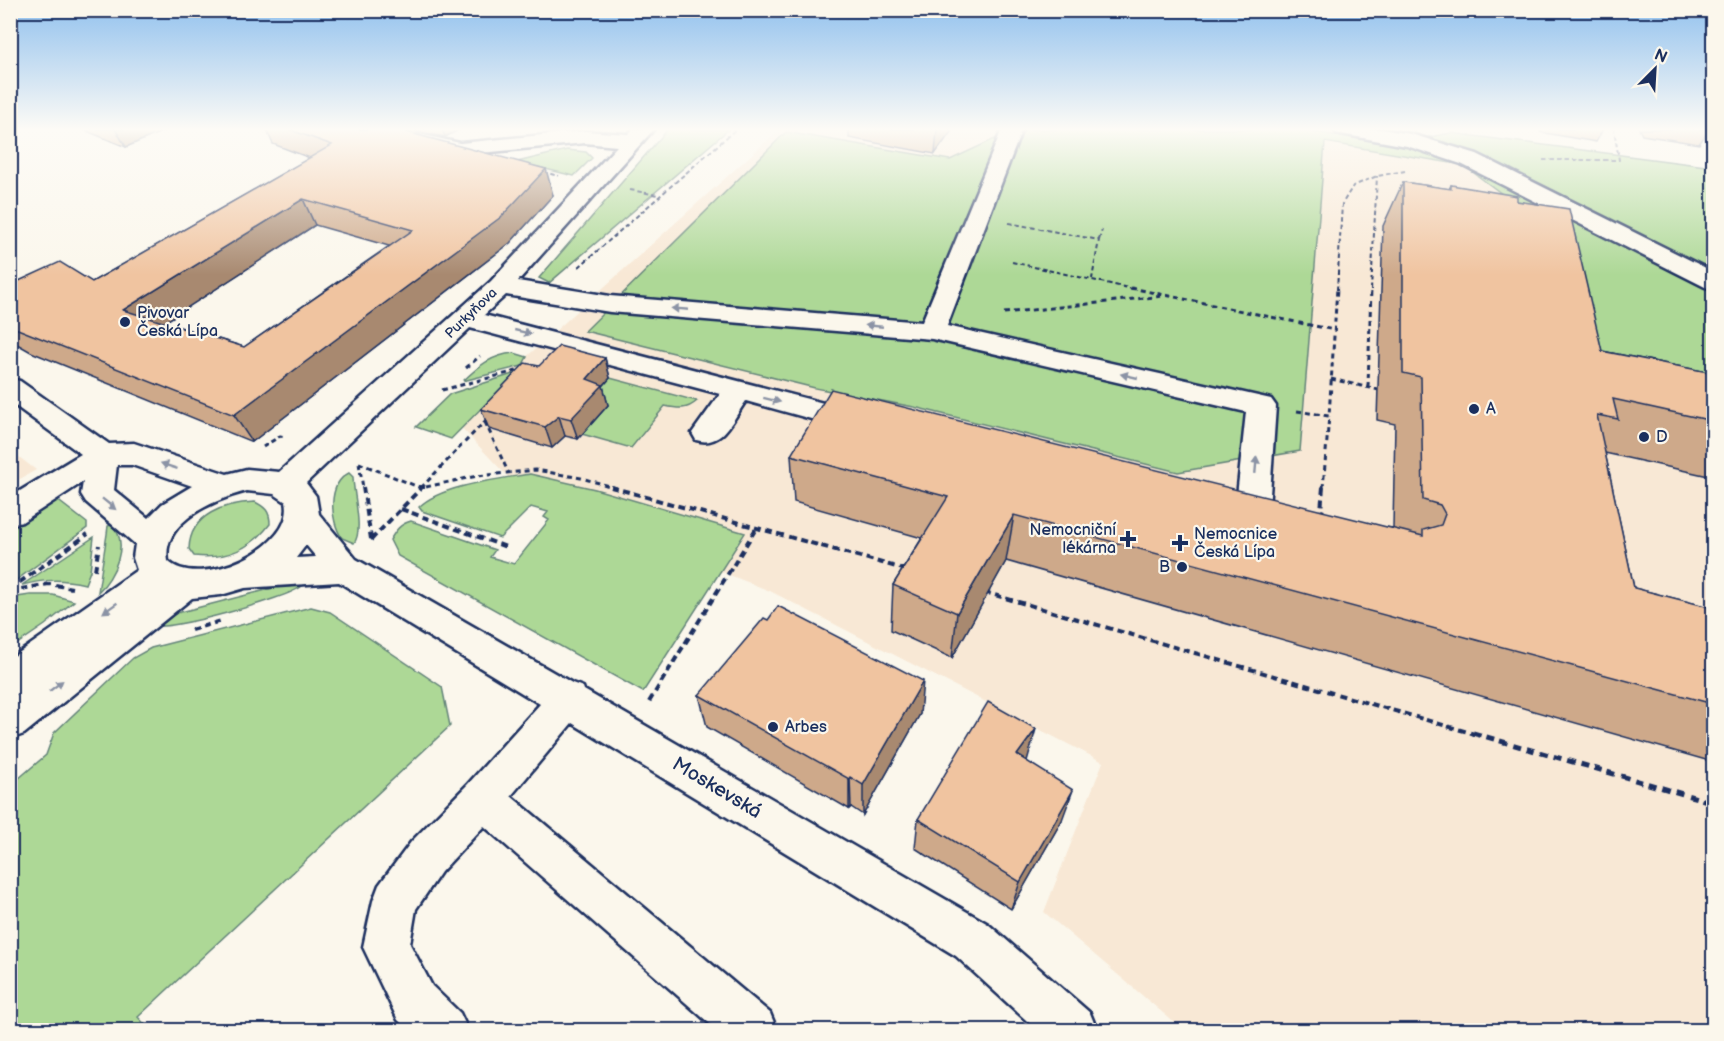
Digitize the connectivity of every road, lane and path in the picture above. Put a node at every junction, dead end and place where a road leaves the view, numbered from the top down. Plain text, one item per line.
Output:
1 (599, 178) edge
2 (679, 178) edge
3 (1004, 178) edge
4 (1373, 178) edge
5 (1377, 178) edge
6 (1506, 178) edge
7 (629, 189) dead end
8 (659, 195) junction
9 (1000, 221) dead end
10 (1101, 230) dead end
11 (1099, 240) junction
12 (1012, 262) dead end
13 (571, 274) dead end
14 (1092, 279) junction
15 (1713, 282) edge
16 (500, 286) junction
17 (1167, 296) junction
18 (466, 319) junction
19 (934, 325) junction
20 (1334, 330) junction
21 (486, 354) dead end
22 (528, 368) edge
23 (463, 370) dead end
24 (1331, 379) junction
25 (449, 384) dead end
26 (1368, 387) junction
27 (10, 388) edge
28 (442, 390) junction
29 (1379, 390) dead end
30 (738, 391) junction
31 (434, 398) dead end
32 (1261, 406) junction
33 (492, 414) edge
34 (1329, 416) junction
35 (485, 422) junction
36 (886, 429) edge
37 (707, 433) dead end
38 (103, 455) junction
39 (370, 457) dead end
40 (359, 463) junction
41 (508, 472) junction
42 (224, 484) junction
43 (285, 485) junction
44 (421, 489) junction
45 (401, 509) junction
46 (10, 513) edge
47 (1332, 514) edge
48 (303, 517) junction
49 (1251, 524) edge
50 (758, 527) junction
51 (93, 530) dead end
52 (509, 548) dead end
53 (165, 566) junction
54 (344, 568) junction
55 (919, 573) edge
56 (240, 576) junction
57 (10, 590) edge
58 (976, 590) edge
59 (81, 592) dead end
60 (10, 680) edge
61 (569, 699) junction
62 (648, 704) dead end
63 (10, 722) edge
64 (483, 798) junction
65 (1713, 803) edge
66 (443, 1030) edge
67 (753, 1030) edge
68 (1073, 1030) edge

1 - 16 street, Purkyňova
2 - 8 path
3 - 19 street
4 - 20 path
5 - 26 path
6 - 15 street
7 - 8 path
8 - 13 path
9 - 11 path
10 - 11 path
11 - 14 path
12 - 14 path
14 - 17 path
16 - 18 street, Purkyňova
19 -> 16 street
17 - 19 path
17 - 20 path
18 -> 30 street
18 - 43 street, Purkyňova
32 -> 19 street
20 - 24 path
21 - 23 path
22 - 28 path
24 - 26 path
24 - 34 path
25 - 28 path
26 - 29 path
27 - 38 street
28 - 31 path
30 -> 36 street
30 - 37 street
32 - 34 path
49 -> 32 street
33 - 35 path
34 - 47 path
35 - 41 path
35 - 44 path
42 -> 38 street
38 - 46 street
38 -> 53 street
39 - 40 path
40 - 44 path
40 - 45 path
41 - 44 path
41 - 50 path
42 - 43 street
42 - 53 street
43 - 48 street
44 - 45 path
45 - 52 path
48 - 54 street
48 - 56 street
50 - 55 path
50 - 62 path
51 - 57 path
53 - 56 street
53 -> 60 street
63 -> 53 street
54 - 56 street
54 - 61 street, Moskevská
57 - 59 path
58 - 65 path
61 - 64 street
61 - 68 street, Moskevská
64 - 66 street
64 - 67 street

